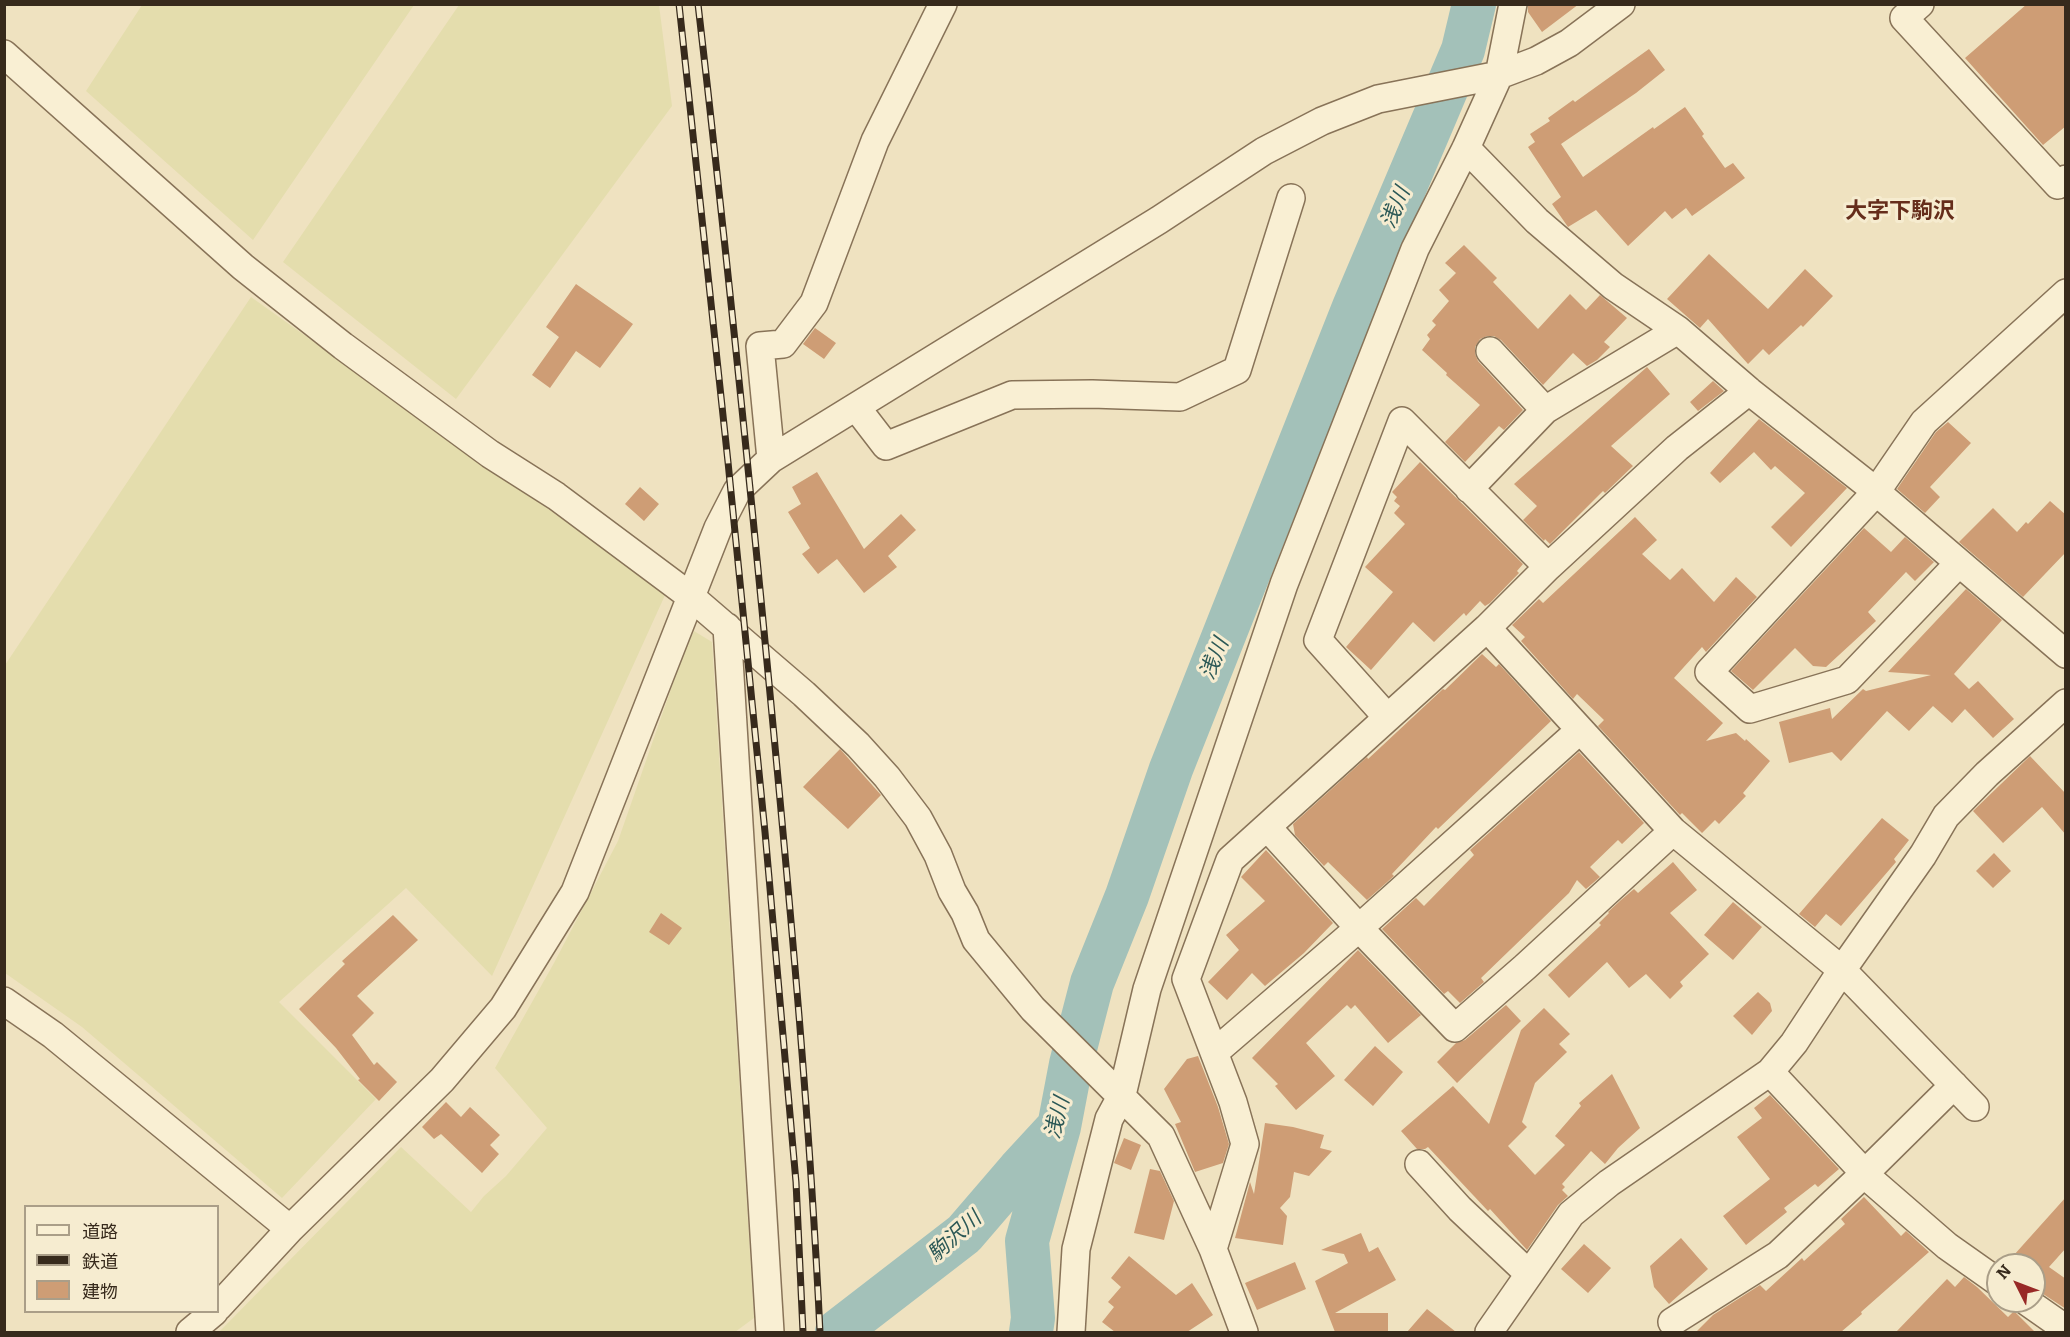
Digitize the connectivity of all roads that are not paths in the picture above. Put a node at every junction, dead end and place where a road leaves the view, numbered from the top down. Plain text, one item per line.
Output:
1 (943, 4) edge
2 (1513, 4) edge
3 (1621, 4) edge
4 (1920, 4) edge
5 (4, 54) edge
6 (1491, 76) junction
7 (1466, 148) junction
8 (2066, 179) edge
9 (1291, 198) dead end
10 (2066, 293) edge
11 (1678, 330) junction
12 (1490, 351) dead end
13 (1749, 391) junction
14 (856, 406) junction
15 (1545, 410) junction
16 (771, 459) junction
17 (1470, 489) junction
18 (1876, 492) junction
19 (1959, 563) junction
20 (1548, 567) junction
21 (690, 596) junction
22 (727, 627) junction
23 (1487, 628) junction
24 (2066, 654) edge
25 (2066, 703) edge
26 (1387, 717) junction
27 (1580, 730) junction
28 (1268, 827) junction
29 (1673, 831) junction
30 (1359, 928) junction
31 (1842, 970) junction
32 (4, 1001) edge
33 (1215, 1052) junction
34 (1770, 1072) junction
35 (1953, 1085) junction
36 (1122, 1095) junction
37 (1975, 1107) dead end
38 (1419, 1164) dead end
39 (1865, 1173) junction
40 (290, 1229) junction
41 (1213, 1249) junction
42 (1529, 1274) junction
43 (1986, 1274) edge
44 (219, 1306) edge
45 (212, 1313) edge
46 (2043, 1313) edge
47 (1672, 1322) dead end
48 (2066, 1329) edge
49 (190, 1332) edge
50 (770, 1332) edge
51 (1071, 1332) edge
52 (1244, 1332) edge
53 (1489, 1332) edge

1 - 16 street
2 - 6 street
3 - 6 street
4 - 8 street
5 - 21 street
6 - 7 street
6 - 14 street
7 - 11 street
7 - 36 street
9 - 14 street
10 - 18 street
11 - 13 street
11 - 15 street
12 - 15 street
13 - 18 street
13 - 20 street
14 - 16 street
15 - 17 street
16 - 21 street
17 - 20 street
17 - 26 street
18 - 19 street
18 - 19 street
19 - 24 street
20 - 23 street
21 - 22 street
21 - 40 street
22 - 36 street
22 - 50 street
23 - 26 street
23 - 27 street
25 - 31 street
26 - 28 street
27 - 29 street
27 - 30 street
28 - 30 street
28 - 33 street
29 - 30 street
29 - 31 street
30 - 33 street
31 - 34 street
31 - 35 street
32 - 40 street
33 - 41 street
34 - 39 street
34 - 42 street
35 - 37 street
35 - 39 street
36 - 41 street
36 - 51 street
38 - 42 street
39 - 43 street
39 - 47 street
40 - 44 street
41 - 52 street
42 - 53 street
45 - 49 street
46 - 48 street

